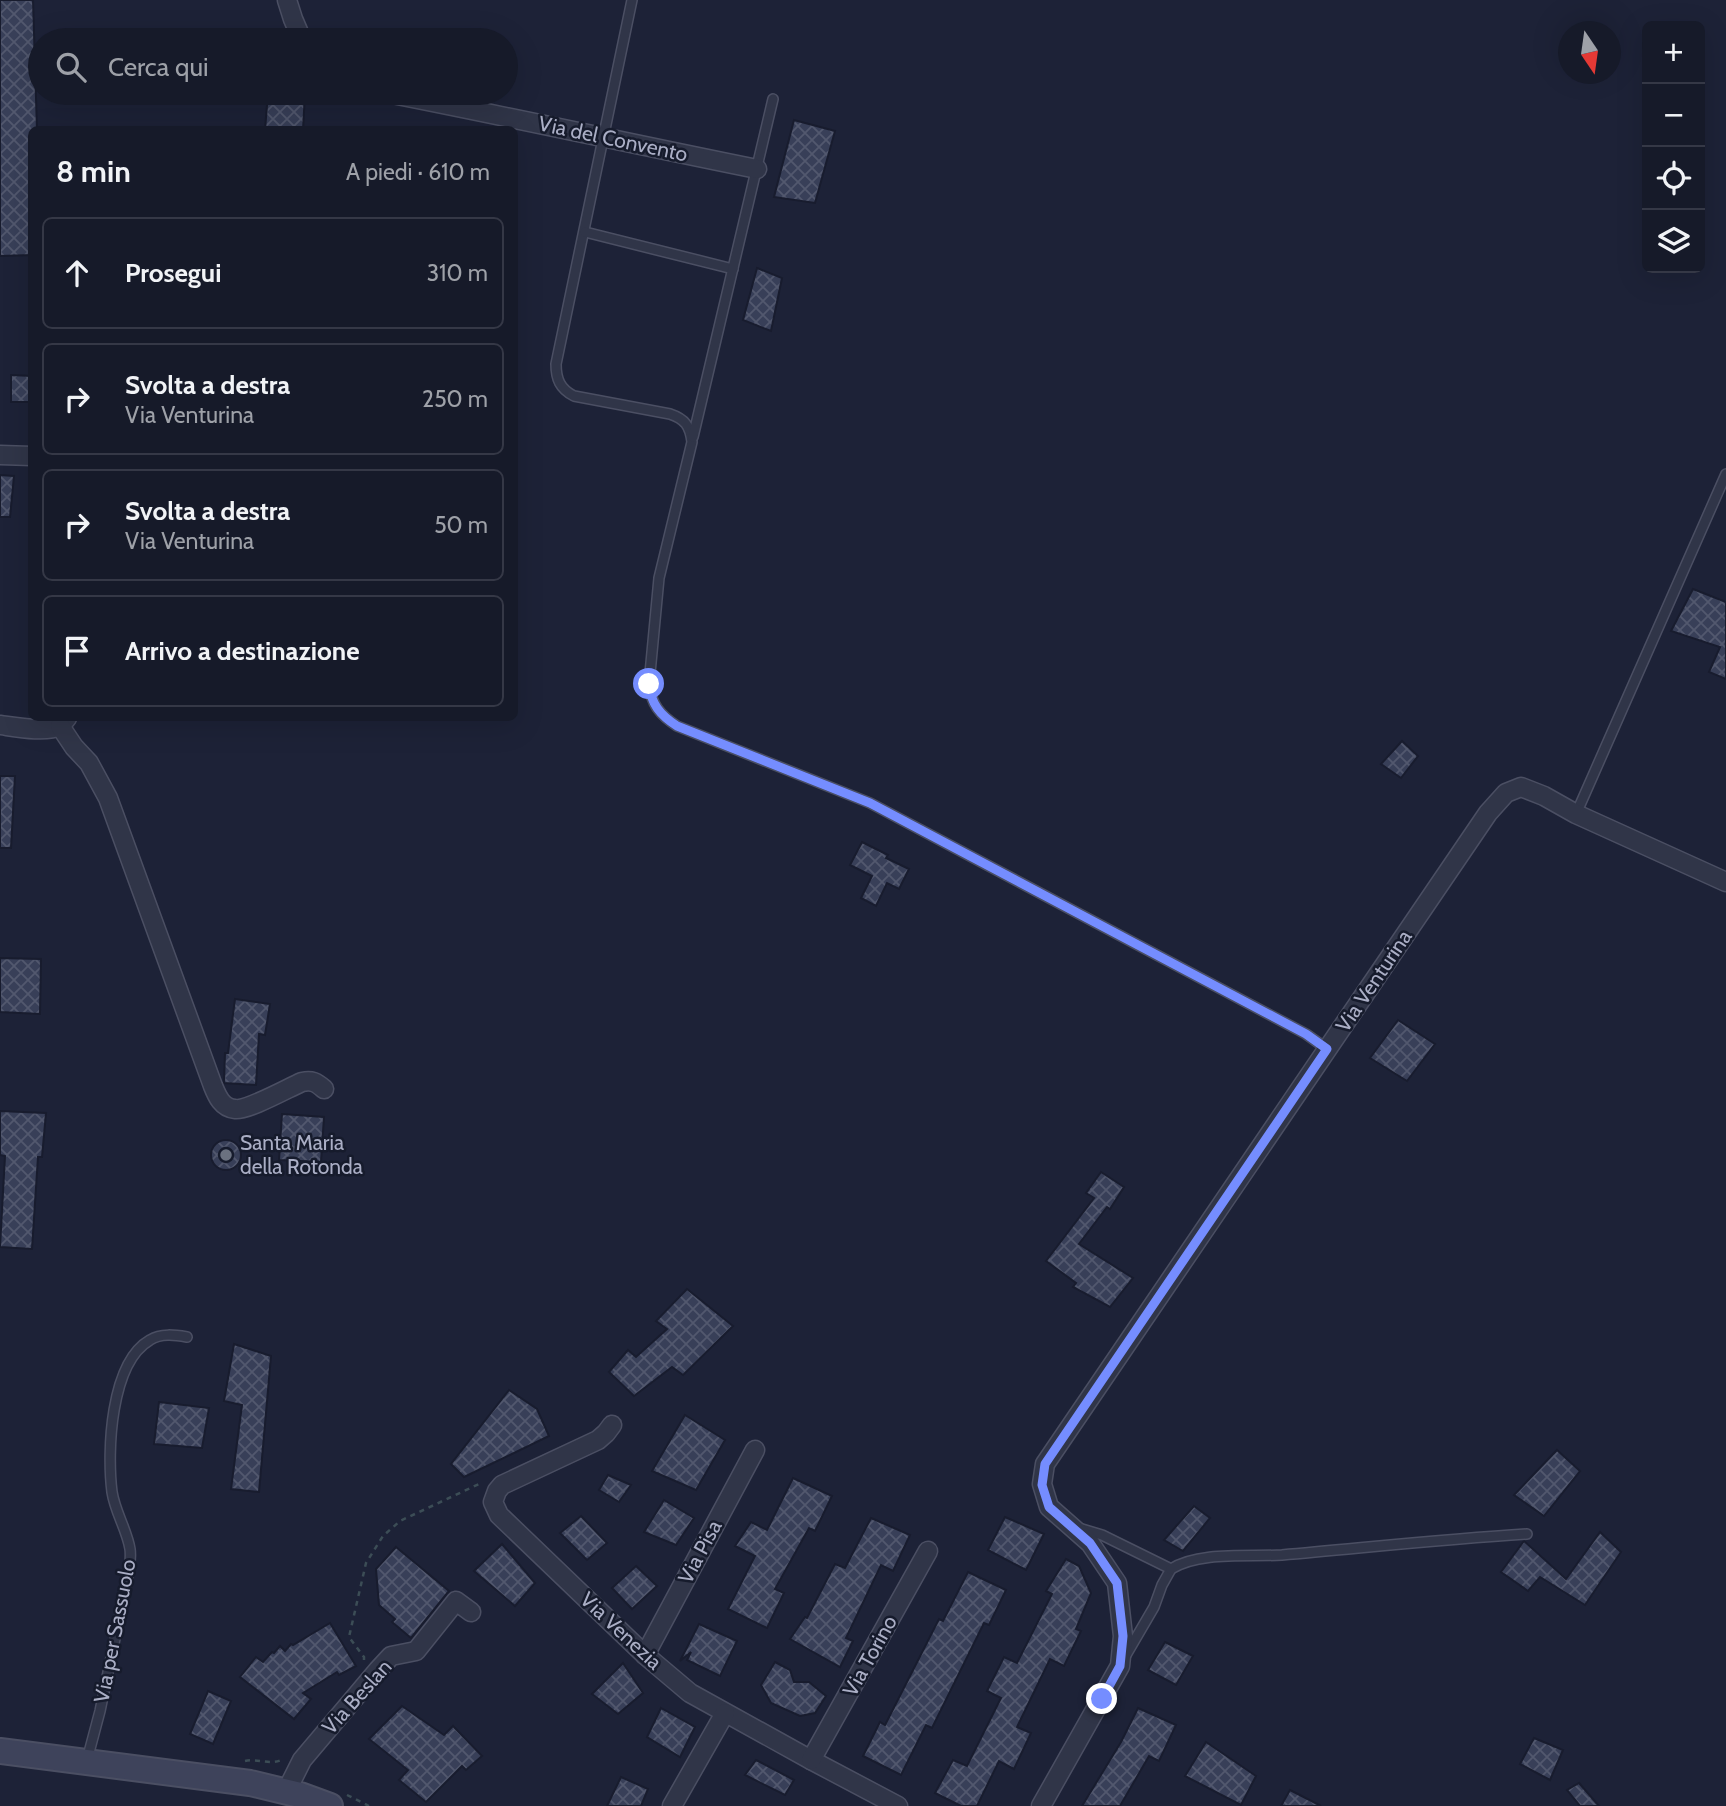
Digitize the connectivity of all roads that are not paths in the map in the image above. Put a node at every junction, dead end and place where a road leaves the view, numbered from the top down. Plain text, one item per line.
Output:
1 (287, 0) edge
2 (632, 0) edge
3 (297, 28) edge
4 (773, 99) dead end
5 (449, 105) edge
6 (605, 138) junction
7 (757, 169) junction
8 (584, 232) junction
9 (733, 269) junction
10 (692, 442) junction
11 (0, 454) edge
12 (28, 456) edge
13 (1726, 474) edge
14 (63, 722) edge
15 (0, 725) edge
16 (1576, 814) junction
17 (1726, 882) edge
18 (1327, 1049) junction
19 (324, 1089) dead end
20 (187, 1337) dead end
21 (612, 1425) dead end
22 (755, 1450) dead end
23 (1073, 1527) junction
24 (1527, 1534) dead end
25 (928, 1551) dead end
26 (1171, 1569) junction
27 (471, 1612) dead end
28 (645, 1655) junction
29 (1120, 1666) junction
30 (725, 1713) junction
31 (0, 1751) edge
32 (811, 1760) junction
33 (86, 1762) junction
34 (286, 1792) junction
35 (330, 1806) edge
36 (672, 1806) edge
37 (898, 1806) edge
38 (1041, 1806) edge

1 - 3 street
2 - 6 lane
4 - 7 lane
5 - 6 street, Via del Convento
6 - 7 street, Via del Convento
6 - 8 lane
7 - 9 lane
8 - 9 lane
8 - 10 lane
9 - 10 lane
10 - 18 lane
11 - 12 street
13 - 16 lane
14 - 15 street
14 - 19 street
16 - 17 street, Via Venturina
16 - 18 street, Via Venturina
18 - 23 street, Via Venturina
20 - 33 lane, Via per Sassuolo
21 - 28 street, Via Venezia
22 - 28 street, Via Pisa
23 - 26 lane
23 - 29 street, Via Venturina
24 - 26 lane
25 - 32 street, Via Torino
26 - 29 lane
27 - 34 street, Via Beslan
28 - 30 street, Via Venezia
29 - 38 street, Via Venturina
30 - 32 street, Via Venezia
30 - 36 street
31 - 33 main road
32 - 37 street, Via Venezia
33 - 34 main road
34 - 35 main road

